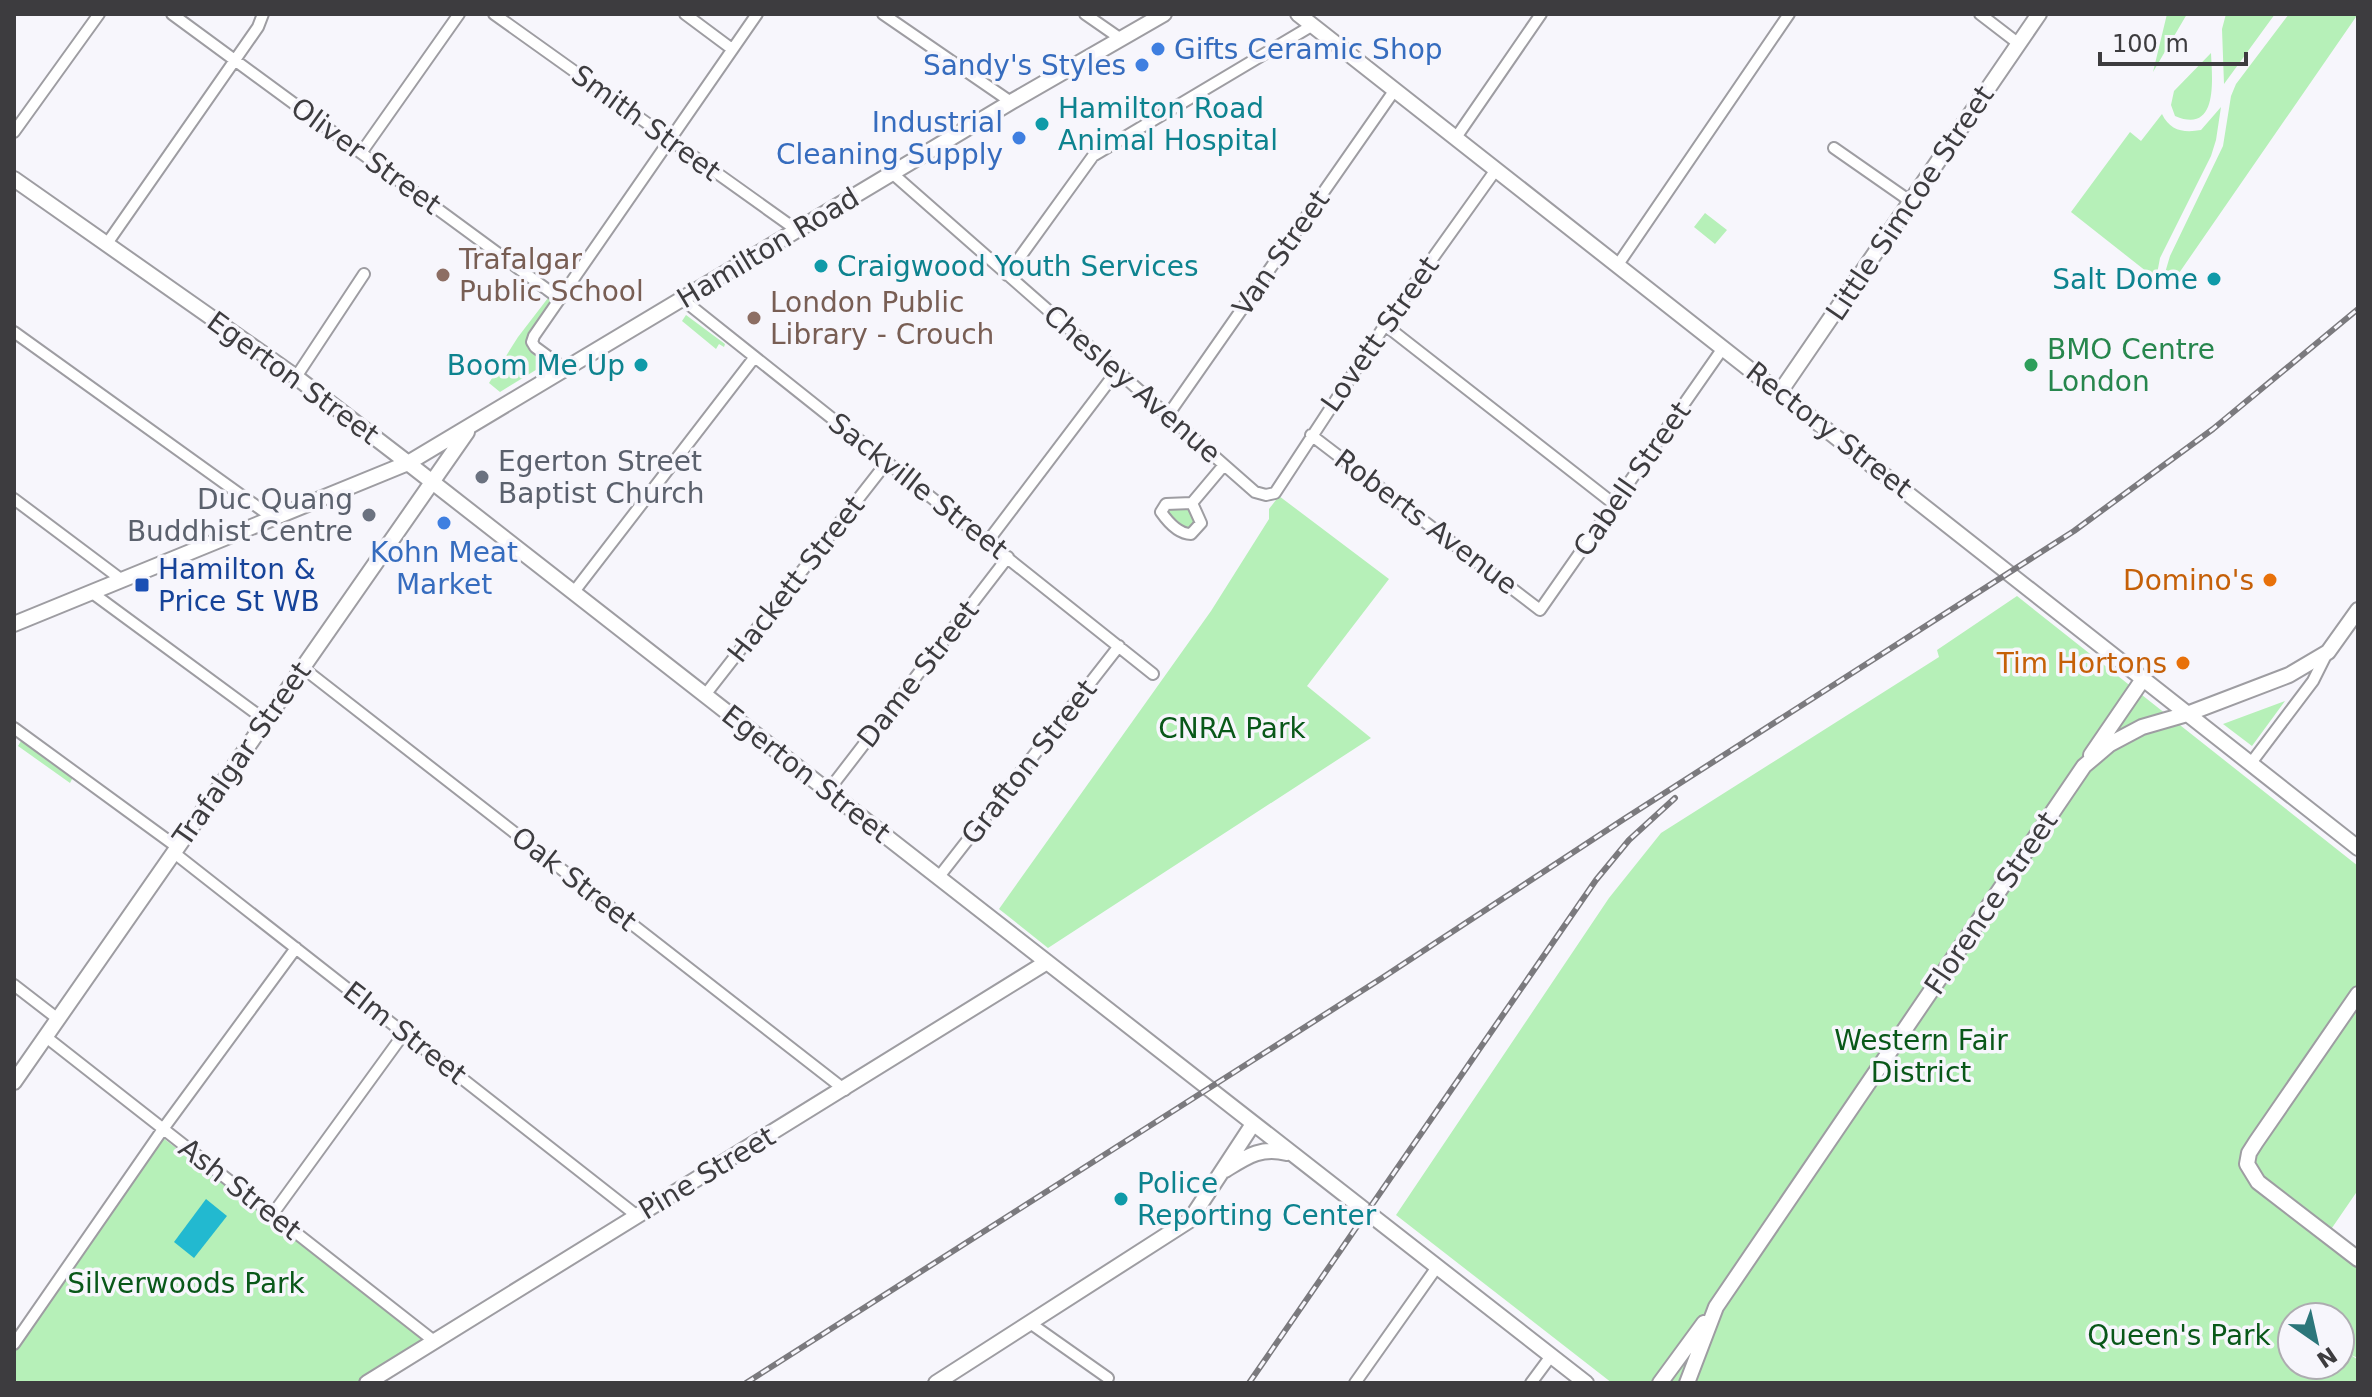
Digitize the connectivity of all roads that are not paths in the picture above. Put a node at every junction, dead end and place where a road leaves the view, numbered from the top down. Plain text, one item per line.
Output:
1 (99, 14) edge
2 (172, 14) edge
3 (263, 14) edge
4 (459, 14) edge
5 (494, 14) edge
6 (685, 14) edge
7 (757, 14) edge
8 (883, 14) edge
9 (1085, 14) edge
10 (1164, 14) edge
11 (1298, 14) edge
12 (1541, 14) edge
13 (1789, 14) edge
14 (1980, 14) edge
15 (2039, 14) edge
16 (1313, 25) junction
17 (1121, 39) junction
18 (2019, 44) junction
19 (732, 49) junction
20 (234, 59) junction
21 (1394, 91) junction
22 (1011, 102) junction
23 (14, 132) edge
24 (1455, 139) junction
25 (670, 140) junction
26 (1834, 148) dead end
27 (361, 153) junction
28 (1495, 171) junction
29 (893, 174) junction
30 (14, 179) edge
31 (1910, 201) junction
32 (798, 231) junction
33 (106, 245) junction
34 (1617, 266) junction
35 (364, 274) dead end
36 (1007, 275) junction
37 (560, 299) junction
38 (682, 299) junction
39 (1385, 325) junction
40 (14, 332) edge
41 (1723, 348) junction
42 (754, 358) junction
43 (565, 369) junction
44 (1116, 372) junction
45 (296, 377) junction
46 (1780, 392) junction
47 (1168, 415) junction
48 (471, 426) junction
49 (1311, 435) junction
50 (887, 462) junction
51 (408, 463) junction
52 (1224, 465) junction
53 (431, 481) junction
54 (1266, 495) joint
55 (14, 499) edge
56 (1192, 503) dead end
57 (1614, 504) junction
58 (273, 518) junction
59 (988, 541) junction
60 (1008, 557) junction
61 (122, 580) junction
62 (91, 592) junction
63 (573, 593) junction
64 (1540, 610) joint
65 (2358, 610) edge
66 (14, 624) edge
67 (1119, 646) junction
68 (2328, 652) junction
69 (303, 668) junction
70 (1153, 674) dead end
71 (2143, 679) junction
72 (705, 695) junction
73 (2187, 714) junction
74 (265, 720) junction
75 (14, 728) edge
76 (2251, 763) junction
77 (2084, 766) junction
78 (828, 791) junction
79 (2358, 848) edge
80 (175, 850) junction
81 (938, 878) junction
82 (296, 948) junction
83 (1047, 962) junction
84 (14, 985) edge
85 (2358, 994) edge
86 (58, 1019) junction
87 (405, 1032) junction
88 (46, 1037) junction
89 (14, 1082) edge
90 (845, 1090) junction
91 (1253, 1124) junction
92 (163, 1129) junction
93 (1291, 1154) junction
94 (1218, 1174) junction
95 (272, 1215) junction
96 (636, 1215) junction
97 (2358, 1259) edge
98 (1437, 1267) junction
99 (1716, 1307) junction
100 (1030, 1323) junction
101 (434, 1341) junction
102 (14, 1344) edge
103 (1551, 1356) junction
104 (1108, 1378) dead end
105 (367, 1383) edge
106 (936, 1383) edge
107 (1355, 1383) edge
108 (1531, 1383) edge
109 (1586, 1383) edge
110 (1660, 1383) edge
111 (1687, 1383) edge

1 - 23 street
2 - 20 street, Oliver Street
3 - 20 street
4 - 27 street
5 - 25 street, Smith Street
6 - 19 street
7 - 19 street
8 - 22 street
9 - 17 street
10 - 17 street, Hamilton Road
11 - 16 street, Rectory Street
12 - 24 street
13 - 34 street
14 - 18 street
15 - 18 street, Little Simcoe Street
16 - 21 street, Rectory Street
16 - 36 street
17 - 22 street, Hamilton Road
18 - 31 street, Little Simcoe Street
19 - 25 street
20 - 27 street, Oliver Street
20 - 33 street
21 - 24 street, Rectory Street
21 - 47 street, Van Street
22 - 29 street, Hamilton Road
24 - 28 street, Rectory Street
25 - 32 street, Smith Street
25 - 37 street
26 - 31 street
27 - 37 street, Oliver Street
28 - 34 street, Rectory Street
28 - 39 street, Lovett Street
29 - 32 street, Hamilton Road
29 - 36 street, Chesley Avenue
30 - 33 street, Egerton Street
31 - 46 street, Little Simcoe Street
32 - 38 street, Hamilton Road
33 - 45 street, Egerton Street
34 - 41 street, Rectory Street
35 - 45 street
36 - 44 street, Chesley Avenue
37 - 43 street
38 - 42 street, Sackville Street
38 - 43 street, Hamilton Road
39 - 49 street, Lovett Street
39 - 57 street
40 - 58 street
41 - 46 street, Rectory Street
41 - 57 street, Cabell Street
42 - 50 street, Sackville Street
42 - 63 street
43 - 48 street, Hamilton Road
44 - 47 street, Chesley Avenue
44 - 59 street
45 - 51 street, Egerton Street
46 - 71 street, Rectory Street
47 - 52 street, Chesley Avenue
48 - 51 street, Hamilton Road
48 - 53 street, Trafalgar Street
49 - 54 street, Lovett Street
49 - 64 street, Roberts Avenue
50 - 59 street, Sackville Street
50 - 72 street, Hackett Street
51 - 53 street, Egerton Street
51 - 58 street, Hamilton Road
52 - 54 street, Chesley Avenue
52 - 56 street
53 - 63 street, Egerton Street
53 - 69 street, Trafalgar Street
55 - 61 street
57 - 64 street, Cabell Street
58 - 61 street, Hamilton Road
59 - 60 street, Sackville Street
60 - 67 street, Sackville Street
60 - 78 street, Dame Street
61 - 62 street, Hamilton Road
62 - 66 street, Hamilton Road
62 - 74 street
63 - 72 street, Egerton Street
65 - 68 street
67 - 70 street, Sackville Street
67 - 81 street, Grafton Street
68 - 73 street, Florence Street
68 - 76 street
69 - 74 street, Trafalgar Street
69 - 90 street, Oak Street
71 - 73 street, Rectory Street
71 - 77 street
72 - 78 street, Egerton Street
73 - 76 street, Rectory Street
73 - 77 street, Florence Street
74 - 80 street, Trafalgar Street
75 - 80 street, Elm Street
76 - 79 street, Rectory Street
77 - 99 street, Florence Street
78 - 81 street, Egerton Street
80 - 82 street, Elm Street
80 - 86 street, Trafalgar Street
81 - 83 street, Egerton Street
82 - 87 street, Elm Street
82 - 92 street
83 - 90 street, Pine Street
83 - 91 street, Egerton Street
84 - 86 street
85 - 97 street
86 - 88 street, Trafalgar Street
87 - 95 street
87 - 96 street, Elm Street
88 - 89 street, Trafalgar Street
88 - 92 street, Ash Street
90 - 96 street, Pine Street
91 - 93 street, Egerton Street
91 - 94 street
92 - 95 street, Ash Street
92 - 102 street
93 - 94 street
93 - 98 street, Egerton Street
94 - 100 street
95 - 101 street, Ash Street
96 - 101 street, Pine Street
98 - 103 street, Egerton Street
98 - 107 street
99 - 110 street
99 - 111 street, Florence Street
100 - 104 street
100 - 106 street
101 - 105 street, Pine Street
103 - 108 street
103 - 109 street, Egerton Street

